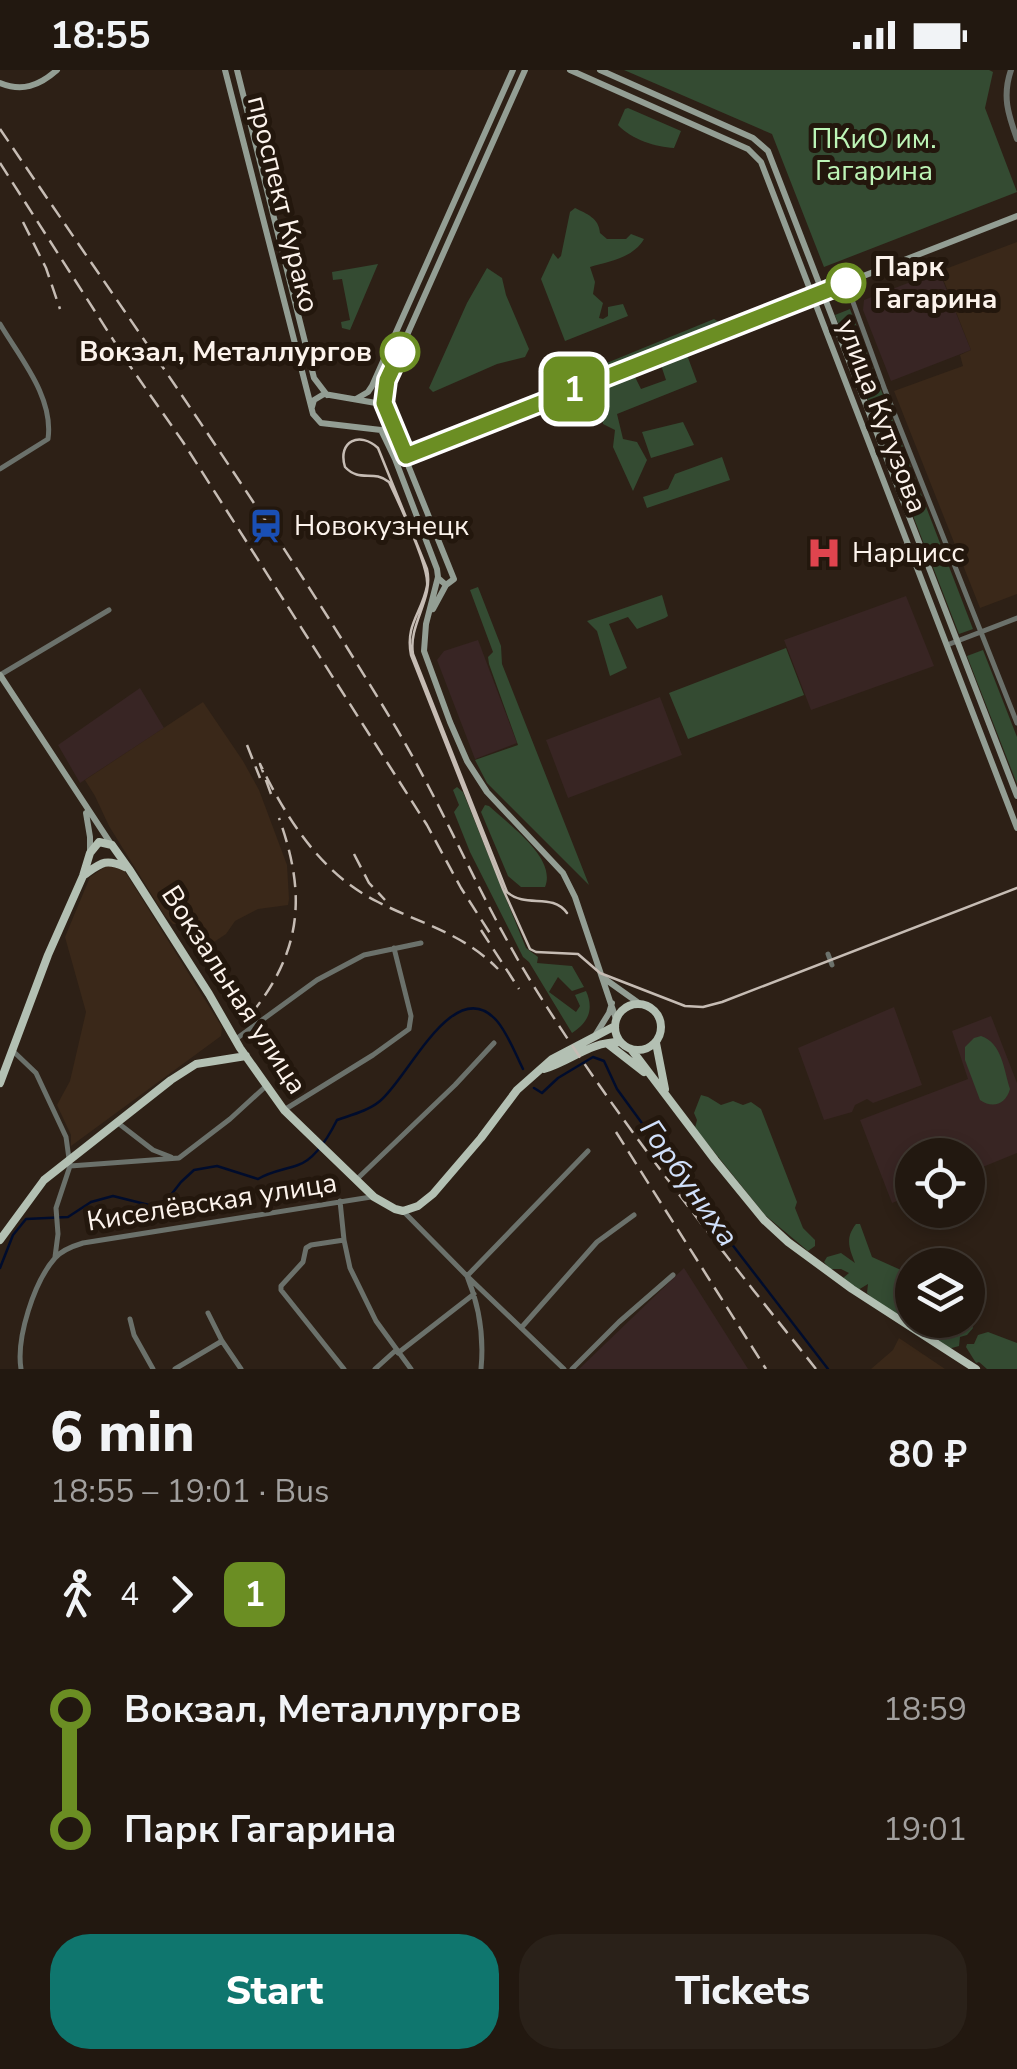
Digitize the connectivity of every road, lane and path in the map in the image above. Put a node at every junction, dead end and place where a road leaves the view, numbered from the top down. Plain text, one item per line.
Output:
1 (57, 70) edge
2 (226, 70) edge
3 (238, 70) edge
4 (513, 70) edge
5 (524, 70) edge
6 (570, 70) edge
7 (600, 70) edge
8 (1011, 70) edge
9 (0, 83) edge
10 (1017, 139) edge
11 (1017, 216) edge
12 (846, 283) junction
13 (822, 292) junction
14 (812, 296) junction
15 (0, 324) edge
16 (327, 395) junction
17 (356, 399) junction
18 (312, 407) junction
19 (386, 410) junction
20 (381, 430) junction
21 (406, 456) junction
22 (395, 460) junction
23 (0, 469) edge
24 (438, 577) junction
25 (450, 583) junction
26 (109, 610) dead end
27 (1017, 618) edge
28 (426, 624) junction
29 (981, 632) junction
30 (958, 641) junction
31 (947, 645) junction
32 (0, 675) edge
33 (1017, 723) edge
34 (1017, 796) edge
35 (85, 807) junction
36 (1017, 828) edge
37 (112, 845) junction
38 (90, 853) junction
39 (129, 869) junction
40 (82, 876) junction
41 (421, 942) dead end
42 (394, 948) junction
43 (828, 954) dead end
44 (832, 964) dead end
45 (602, 977) junction
46 (612, 1002) junction
47 (640, 1004) junction
48 (616, 1022) junction
49 (596, 1034) junction
50 (235, 1040) junction
51 (604, 1042) junction
52 (620, 1042) junction
53 (656, 1042) junction
54 (494, 1044) dead end
55 (631, 1050) junction
56 (12, 1052) junction
57 (246, 1056) junction
58 (540, 1070) junction
59 (1, 1079) edge
60 (266, 1086) junction
61 (658, 1086) junction
62 (671, 1102) junction
63 (284, 1110) junction
64 (117, 1122) junction
65 (588, 1152) dead end
66 (179, 1158) junction
67 (70, 1162) junction
68 (356, 1180) junction
69 (374, 1197) junction
70 (340, 1201) junction
71 (403, 1211) junction
72 (634, 1215) dead end
73 (0, 1240) edge
74 (344, 1240) junction
75 (56, 1257) junction
76 (673, 1274) dead end
77 (467, 1276) junction
78 (474, 1294) junction
79 (208, 1313) dead end
80 (130, 1319) dead end
81 (520, 1328) junction
82 (222, 1340) junction
83 (397, 1351) junction
84 (19, 1368) edge
85 (153, 1369) edge
86 (175, 1369) edge
87 (242, 1369) edge
88 (344, 1369) edge
89 (375, 1369) edge
90 (411, 1369) edge
91 (480, 1369) edge
92 (568, 1369) edge
93 (976, 1369) edge

1 - 9 main road
2 - 18 main road, проспект Курако
3 - 16 main road, проспект Курако
4 - 17 main road
5 - 19 main road
6 - 14 main road, улица Кутузова
7 - 13 main road, улица Кутузова
8 - 10 street
11 - 12 main road
12 - 13 main road
12 - 29 street
13 - 14 main road
13 - 30 main road, улица Кутузова
14 - 21 main road
14 - 31 main road, улица Кутузова
15 - 23 street
16 - 17 main road
16 - 18 main road
17 - 19 main road
18 - 20 main road
19 - 20 main road
19 - 21 main road
20 - 22 main road
21 - 22 main road
21 - 25 main road
22 - 24 main road
24 - 25 main road
24 - 28 main road
25 - 28 main road
26 - 32 street
27 - 29 street
28 - 45 main road
29 - 30 street
29 - 33 street
30 - 31 street
30 - 34 main road, улица Кутузова
31 - 36 main road, улица Кутузова
32 - 35 main road, Вокзальная улица
35 - 37 main road, Вокзальная улица
35 - 38 main road
37 - 38 main road
37 - 39 main road, Вокзальная улица
38 - 40 main road
39 - 40 main road
39 - 50 main road, Вокзальная улица
40 - 56 main road
41 - 42 street
42 - 50 street
42 - 63 street
43 - 44 street
45 - 46 main road
45 - 47 main road
46 - 48 main road
46 - 49 main road
47 - 48 main road
47 - 53 main road
48 - 49 main road
48 - 52 main road
49 - 58 main road
50 - 57 main road, Вокзальная улица
51 - 52 main road
51 - 58 main road
51 - 61 main road
52 - 55 main road
53 - 55 main road
53 - 62 main road
54 - 68 street
55 - 61 main road
56 - 59 main road
56 - 67 street
57 - 60 main road, Вокзальная улица
57 - 64 main road
58 - 71 main road
60 - 63 main road, Вокзальная улица
60 - 66 street
61 - 62 main road
62 - 93 main road
63 - 68 main road, Вокзальная улица
64 - 66 street
64 - 67 main road
65 - 77 street
66 - 67 street
67 - 73 main road
67 - 75 street
68 - 69 main road, Вокзальная улица
69 - 70 street, Киселёвская улица
69 - 71 main road, Вокзальная улица
70 - 74 street
70 - 75 street, Киселёвская улица
71 - 77 street, Вокзальная улица
72 - 81 street
74 - 83 street
74 - 88 street
75 - 84 street, Киселёвская улица
76 - 92 street
77 - 78 street
77 - 81 street, Вокзальная улица
78 - 83 street
78 - 91 street
79 - 82 street
80 - 85 street
81 - 92 street, Вокзальная улица
82 - 86 street
82 - 87 street
83 - 89 street
83 - 90 street

